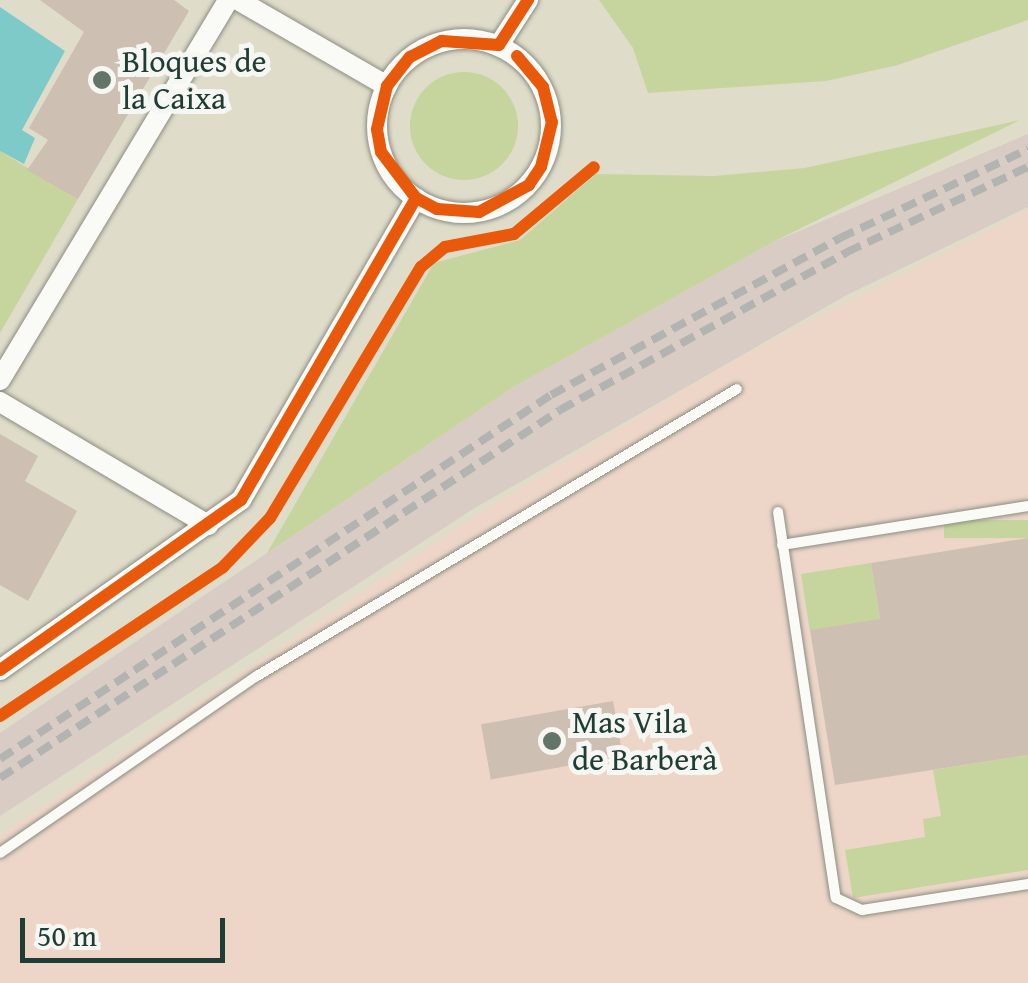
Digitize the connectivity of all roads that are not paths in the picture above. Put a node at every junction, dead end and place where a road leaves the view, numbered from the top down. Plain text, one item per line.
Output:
1 (228, 0) edge
2 (238, 0) edge
3 (528, 0) edge
4 (499, 45) junction
5 (386, 86) junction
6 (416, 198) junction
7 (0, 380) edge
8 (737, 389) dead end
9 (0, 402) edge
10 (1028, 506) edge
11 (778, 512) dead end
12 (208, 525) junction
13 (782, 545) junction
14 (0, 670) edge
15 (0, 853) edge
16 (1028, 884) edge

1 - 7 street
2 - 5 street
3 - 4 street
4 - 5 street
4 - 6 street
5 - 6 street
6 - 12 street
8 - 15 lane
9 - 12 street
10 - 13 lane
11 - 13 lane
12 - 14 street
13 - 16 lane

